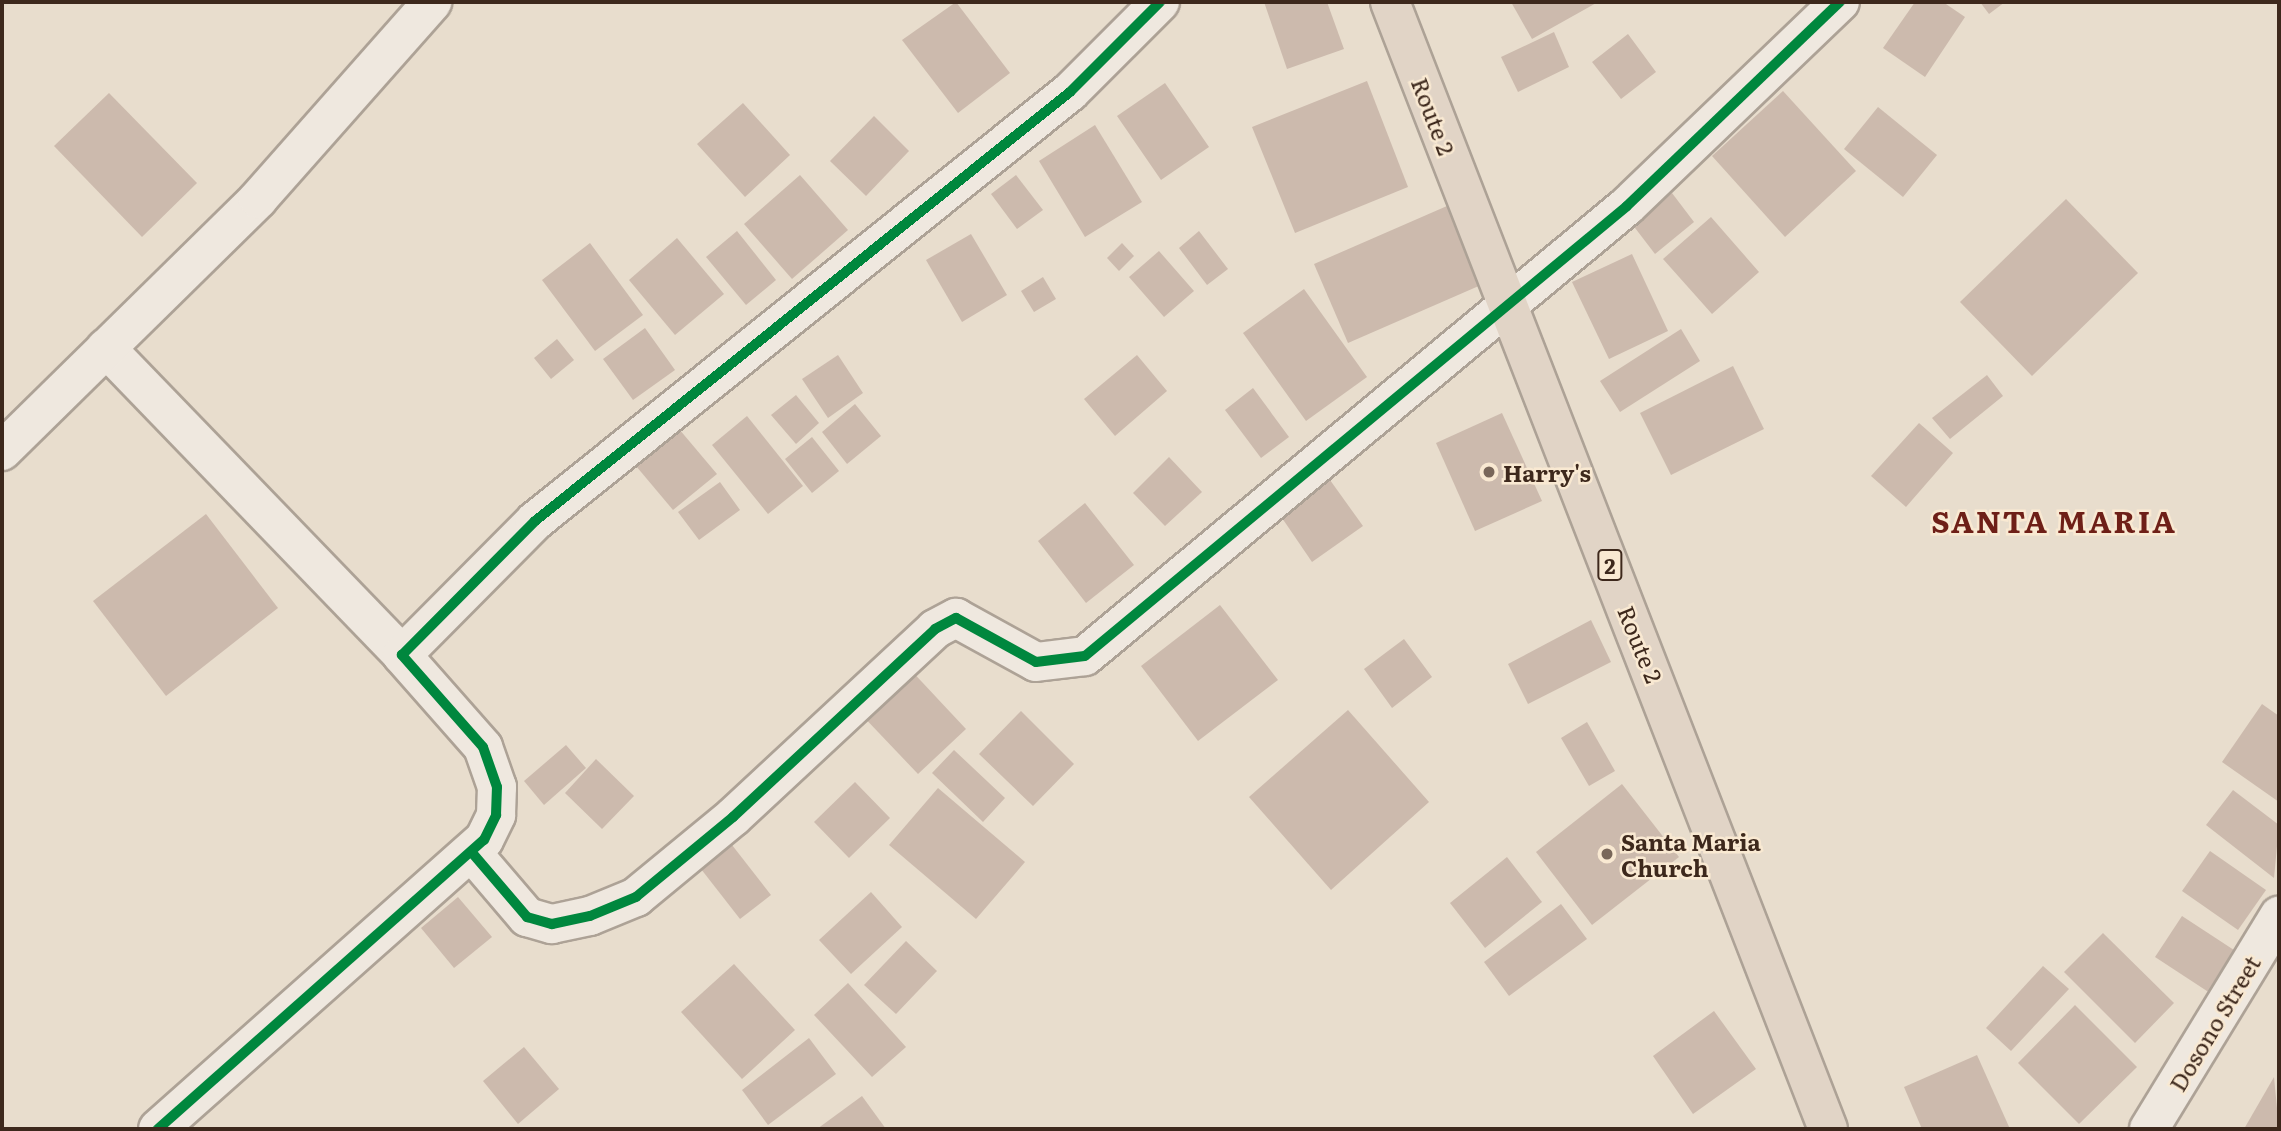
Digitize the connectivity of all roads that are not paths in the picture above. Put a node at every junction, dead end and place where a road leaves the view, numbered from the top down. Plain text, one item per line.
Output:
1 (432, 2) edge
2 (1160, 2) edge
3 (1390, 2) edge
4 (1840, 2) edge
5 (1508, 309) junction
6 (106, 348) junction
7 (2, 451) edge
8 (402, 654) junction
9 (474, 855) junction
10 (2279, 916) edge
11 (158, 1129) edge
12 (1828, 1129) edge
13 (2149, 1129) edge

1 - 6 street
2 - 8 street
3 - 5 highway, Route 2 / 2
4 - 5 street
5 - 9 street
5 - 12 highway, Route 2 / 2
6 - 7 street
6 - 8 street
8 - 9 street
9 - 11 street
10 - 13 street, Dosono Street

